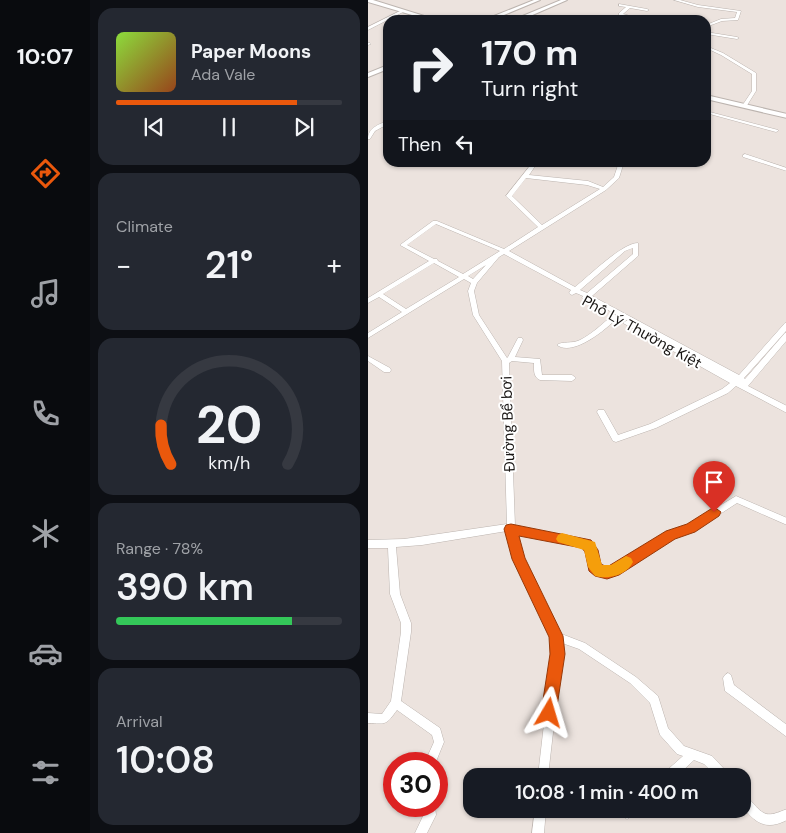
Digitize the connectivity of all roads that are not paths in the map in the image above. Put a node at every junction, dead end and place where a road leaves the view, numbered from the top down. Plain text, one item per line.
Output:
1 (368, 0) edge
2 (538, 0) edge
3 (565, 0) edge
4 (625, 0) edge
5 (676, 0) edge
6 (629, 7) junction
7 (647, 10) dead end
8 (403, 11) junction
9 (396, 15) edge
10 (417, 15) edge
11 (500, 15) edge
12 (528, 15) edge
13 (623, 15) edge
14 (383, 22) edge
15 (368, 24) edge
16 (711, 24) edge
17 (376, 26) junction
18 (368, 29) edge
19 (711, 34) edge
20 (737, 38) dead end
21 (711, 49) edge
22 (383, 69) edge
23 (368, 75) edge
24 (711, 98) edge
25 (744, 106) junction
26 (711, 113) edge
27 (785, 114) edge
28 (383, 125) edge
29 (776, 131) dead end
30 (368, 138) edge
31 (745, 156) dead end
32 (532, 167) edge
33 (620, 167) edge
34 (786, 170) edge
35 (526, 176) junction
36 (604, 189) junction
37 (541, 228) junction
38 (501, 252) junction
39 (435, 260) junction
40 (463, 276) junction
41 (474, 282) junction
42 (573, 292) junction
43 (378, 294) junction
44 (585, 298) junction
45 (368, 301) edge
46 (406, 312) junction
47 (615, 317) junction
48 (786, 325) edge
49 (786, 335) edge
50 (368, 336) edge
51 (520, 340) dead end
52 (560, 345) dead end
53 (767, 352) junction
54 (368, 358) edge
55 (508, 360) junction
56 (388, 370) dead end
57 (572, 378) dead end
58 (741, 383) junction
59 (786, 410) edge
60 (601, 412) dead end
61 (786, 522) edge
62 (511, 528) junction
63 (368, 544) edge
64 (392, 545) junction
65 (556, 636) junction
66 (728, 678) dead end
67 (396, 703) junction
68 (368, 718) edge
69 (786, 732) edge
70 (436, 752) edge
71 (692, 755) junction
72 (544, 768) edge
73 (677, 768) edge
74 (716, 768) edge
75 (751, 807) edge
76 (786, 814) edge
77 (429, 817) edge
78 (539, 818) edge
79 (421, 833) edge
80 (538, 833) edge

1 - 8 street
2 - 11 street
3 - 12 street
4 - 6 street
5 - 16 street
6 - 7 street
6 - 13 street
8 - 9 street
8 - 10 street
14 - 17 street
15 - 17 street
17 - 18 street
19 - 20 street
21 - 25 street
22 - 23 street
24 - 25 street
25 - 27 street
26 - 29 street
28 - 30 street
31 - 34 street
32 - 35 street
33 - 36 street
35 - 36 street
35 - 37 street
36 - 37 street
37 - 38 street
38 - 39 street, Phố Lý Thường Kiệt
38 - 40 street
38 - 41 street
38 - 42 street, Phố Lý Thường Kiệt
39 - 40 street
39 - 43 street
40 - 41 street
40 - 46 street
41 - 55 street, Đường Bể bơi
42 - 44 street, Phố Lý Thường Kiệt
42 - 44 street
43 - 45 street
43 - 46 street
44 - 47 street, Phố Lý Thường Kiệt
44 - 58 street, Phố Lý Thường Kiệt
46 - 50 street
47 - 52 street
47 - 58 street, Phố Lý Thường Kiệt
48 - 53 street
49 - 53 street
51 - 55 street
53 - 58 street
54 - 56 street
55 - 57 street
55 - 62 street, Đường Bể bơi
58 - 59 street, Phố Lý Thường Kiệt
58 - 60 street
61 - 62 street
62 - 64 street
62 - 65 street, Đường Bể bơi
63 - 64 street
64 - 67 street
65 - 71 street
65 - 72 street
66 - 69 street
67 - 68 street
67 - 70 street
71 - 73 street
71 - 74 street
75 - 76 street
77 - 79 street
78 - 80 street

